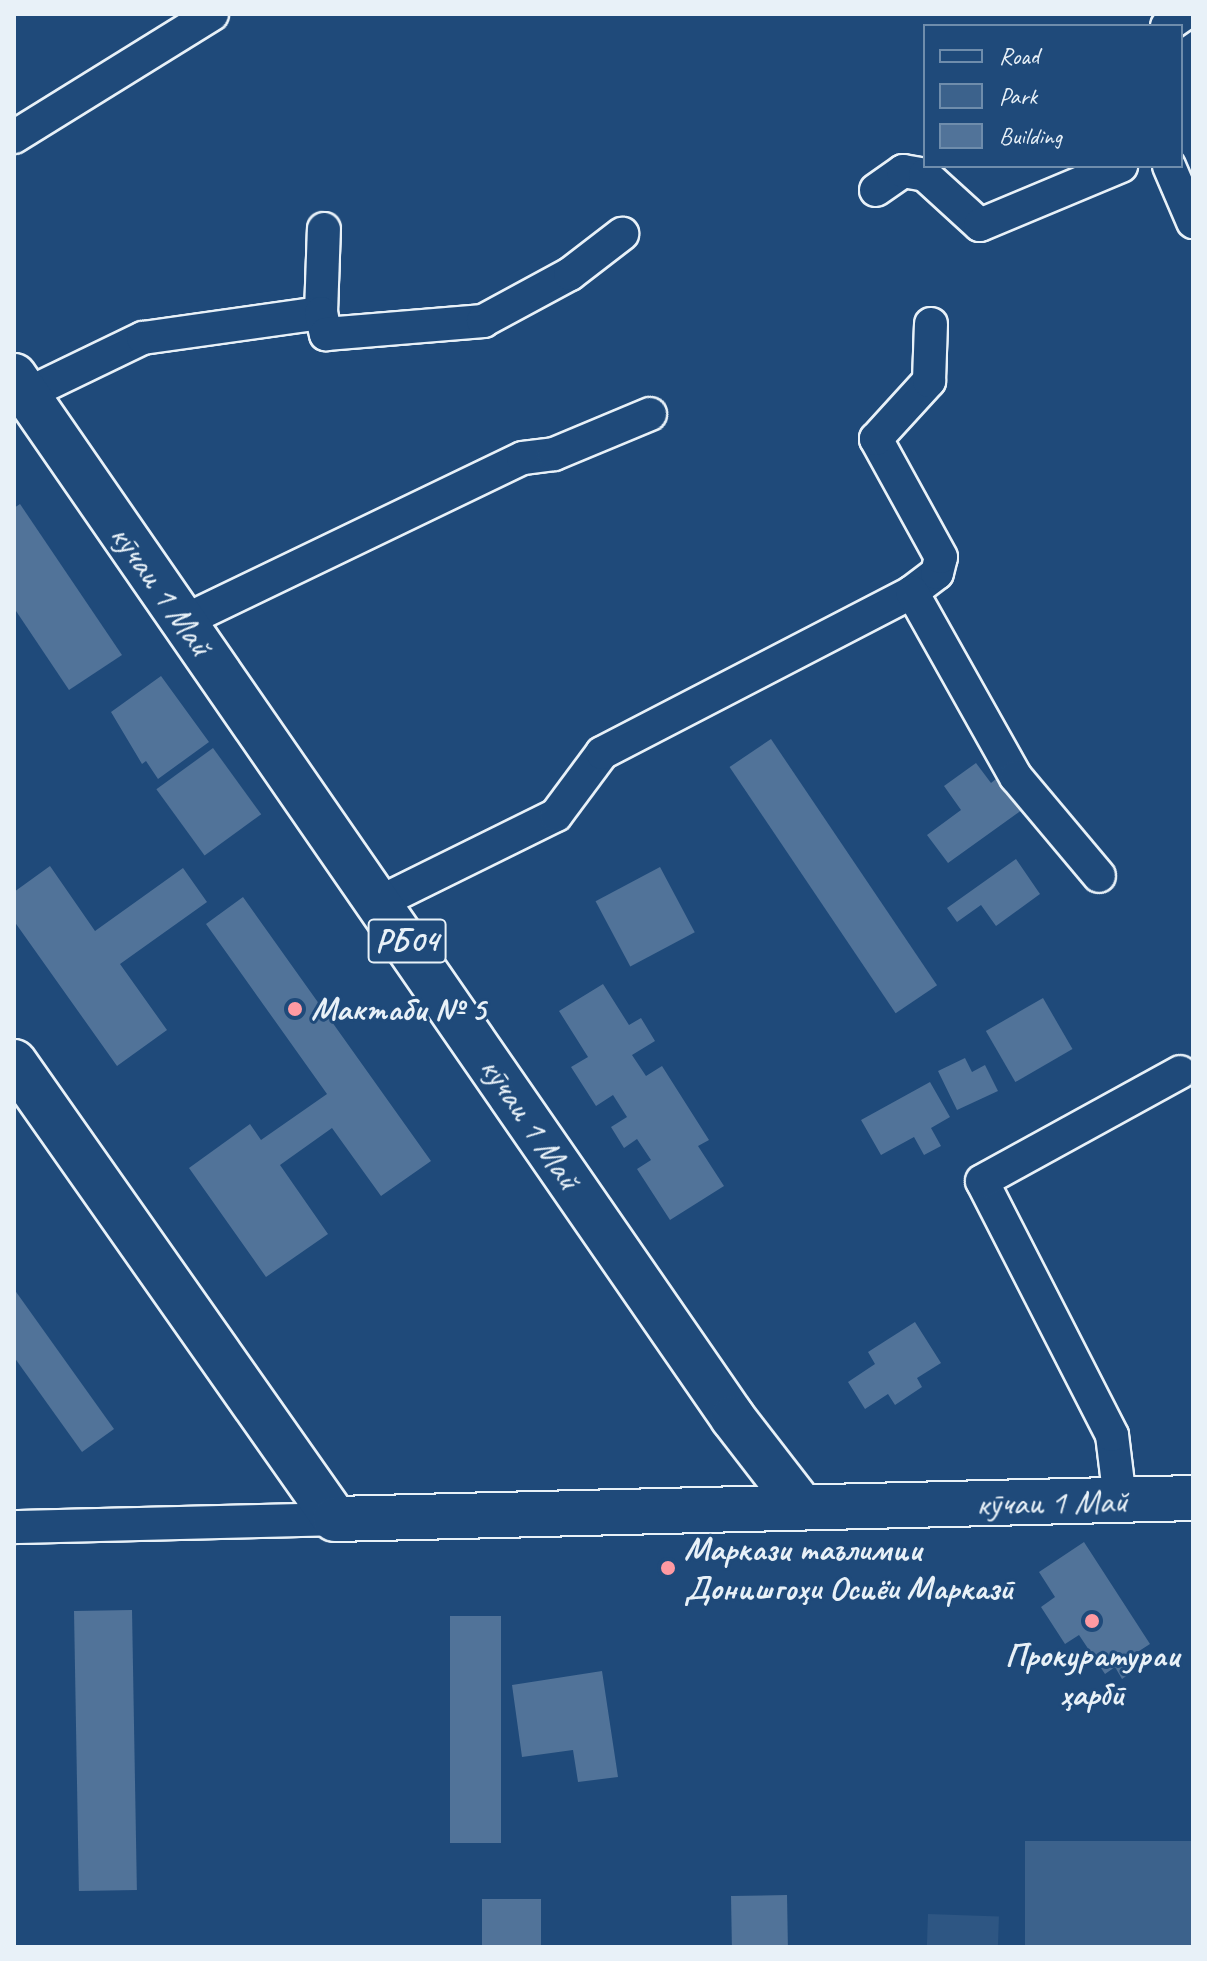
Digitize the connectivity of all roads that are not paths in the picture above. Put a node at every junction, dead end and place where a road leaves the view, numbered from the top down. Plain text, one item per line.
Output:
1 (191, 19) edge
2 (14, 137) edge
3 (1116, 168) edge
4 (1170, 168) edge
5 (876, 190) dead end
6 (1193, 222) edge
7 (324, 229) dead end
8 (622, 234) dead end
9 (321, 313) junction
10 (931, 324) dead end
11 (20, 385) edge
12 (650, 414) dead end
13 (912, 592) junction
14 (184, 621) junction
15 (1099, 876) dead end
16 (380, 902) junction
17 (14, 1062) edge
18 (1180, 1072) dead end
19 (1193, 1498) edge
20 (1120, 1500) junction
21 (801, 1506) junction
22 (335, 1519) junction
23 (14, 1527) edge

1 - 2 street
3 - 5 street
4 - 6 street
7 - 9 street
8 - 9 street
9 - 11 street
10 - 13 street
11 - 14 main road, кӯчаи 1 Май / РБ04
12 - 14 street
13 - 15 street
13 - 16 street
14 - 16 main road, кӯчаи 1 Май / РБ04
16 - 21 main road, кӯчаи 1 Май / РБ04
17 - 22 main road
18 - 20 street
19 - 20 main road, кӯчаи 1 Май
20 - 21 main road, кӯчаи 1 Май
21 - 22 main road
22 - 23 street

